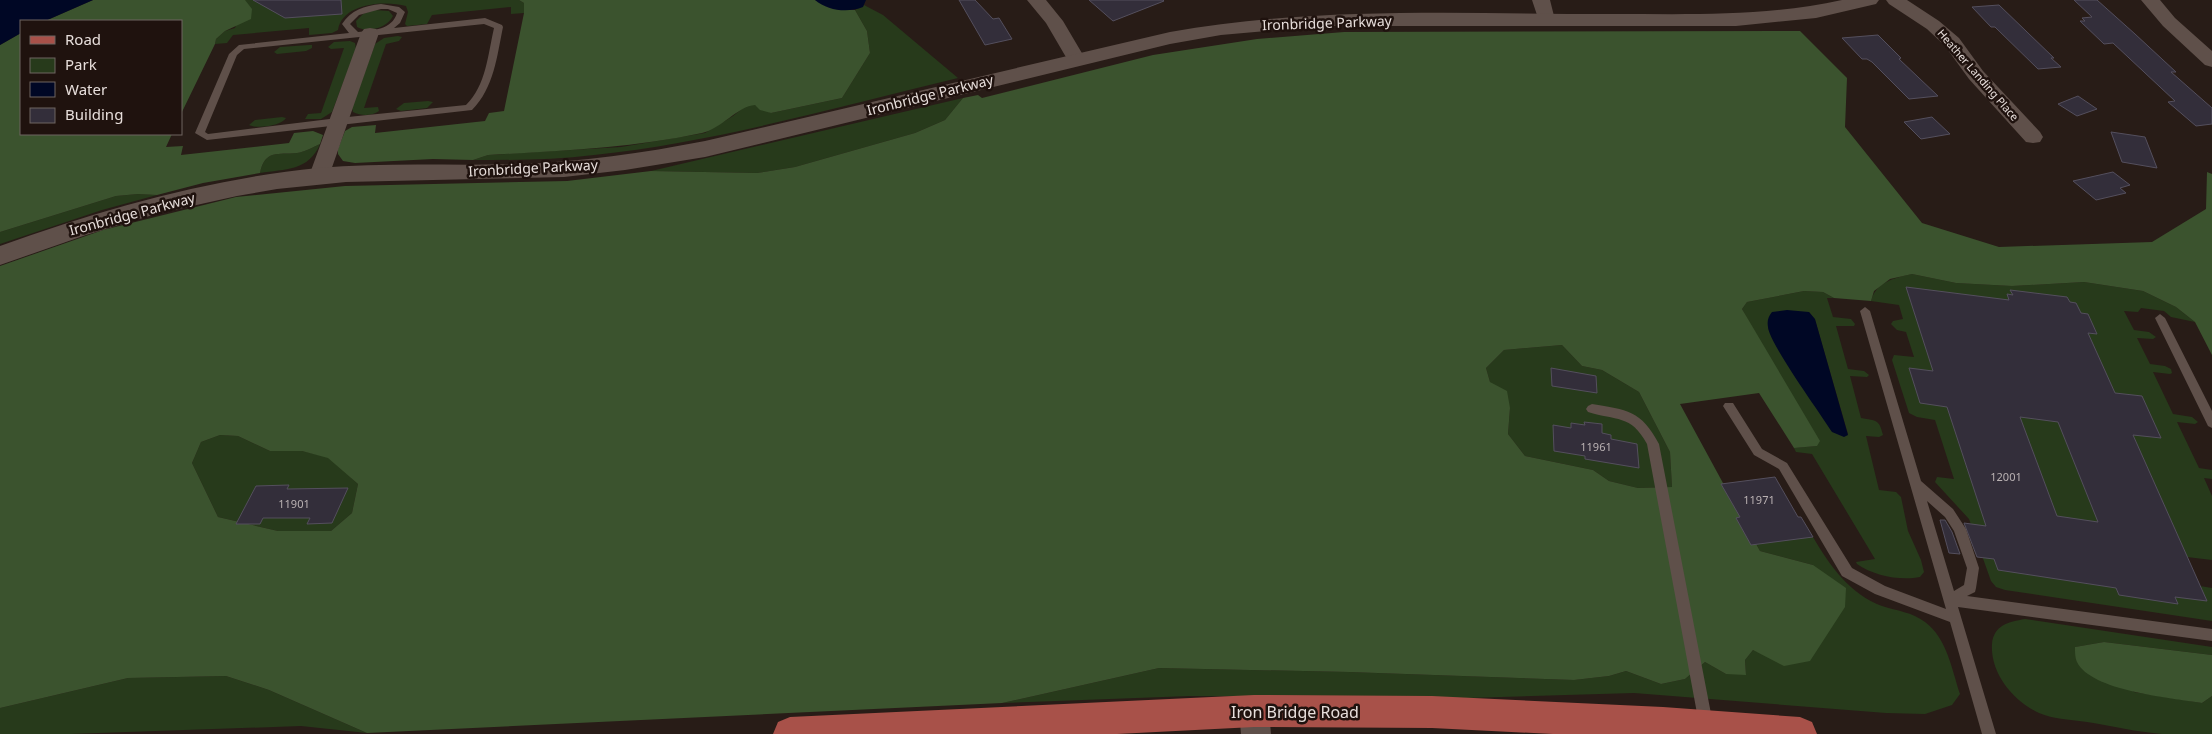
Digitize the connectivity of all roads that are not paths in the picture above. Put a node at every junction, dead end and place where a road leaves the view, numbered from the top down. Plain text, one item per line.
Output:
1 (1036, 0) edge
2 (1870, 0) edge
3 (1896, 0) edge
4 (2150, 0) edge
5 (1544, 10) edge
6 (369, 33) junction
7 (1077, 60) junction
8 (2212, 61) edge
9 (338, 121) junction
10 (2033, 137) dead end
11 (319, 176) junction
12 (0, 256) edge
13 (1865, 311) dead end
14 (2160, 318) dead end
15 (1728, 406) dead end
16 (1592, 410) dead end
17 (2212, 424) edge
18 (1916, 484) junction
19 (1950, 600) junction
20 (1955, 618) junction
21 (2212, 635) edge
22 (1255, 722) edge
23 (1706, 726) junction
24 (790, 734) edge
25 (1800, 734) edge
26 (1989, 734) edge

1 - 7 street
2 - 5 street, Ironbridge Parkway
3 - 10 street, Heather Landing Place
4 - 8 street
5 - 7 street, Ironbridge Parkway
6 - 6 lane
6 - 9 street
6 - 9 lane
6 - 9 lane
7 - 11 street, Ironbridge Parkway
9 - 11 street
11 - 12 street, Ironbridge Parkway
13 - 18 lane
14 - 17 lane
15 - 20 lane
16 - 23 lane
18 - 19 lane
18 - 19 lane
19 - 20 lane
19 - 21 lane
20 - 26 lane
22 - 23 main road, Iron Bridge Road
22 - 24 main road, Iron Bridge Road
23 - 25 main road, Iron Bridge Road

